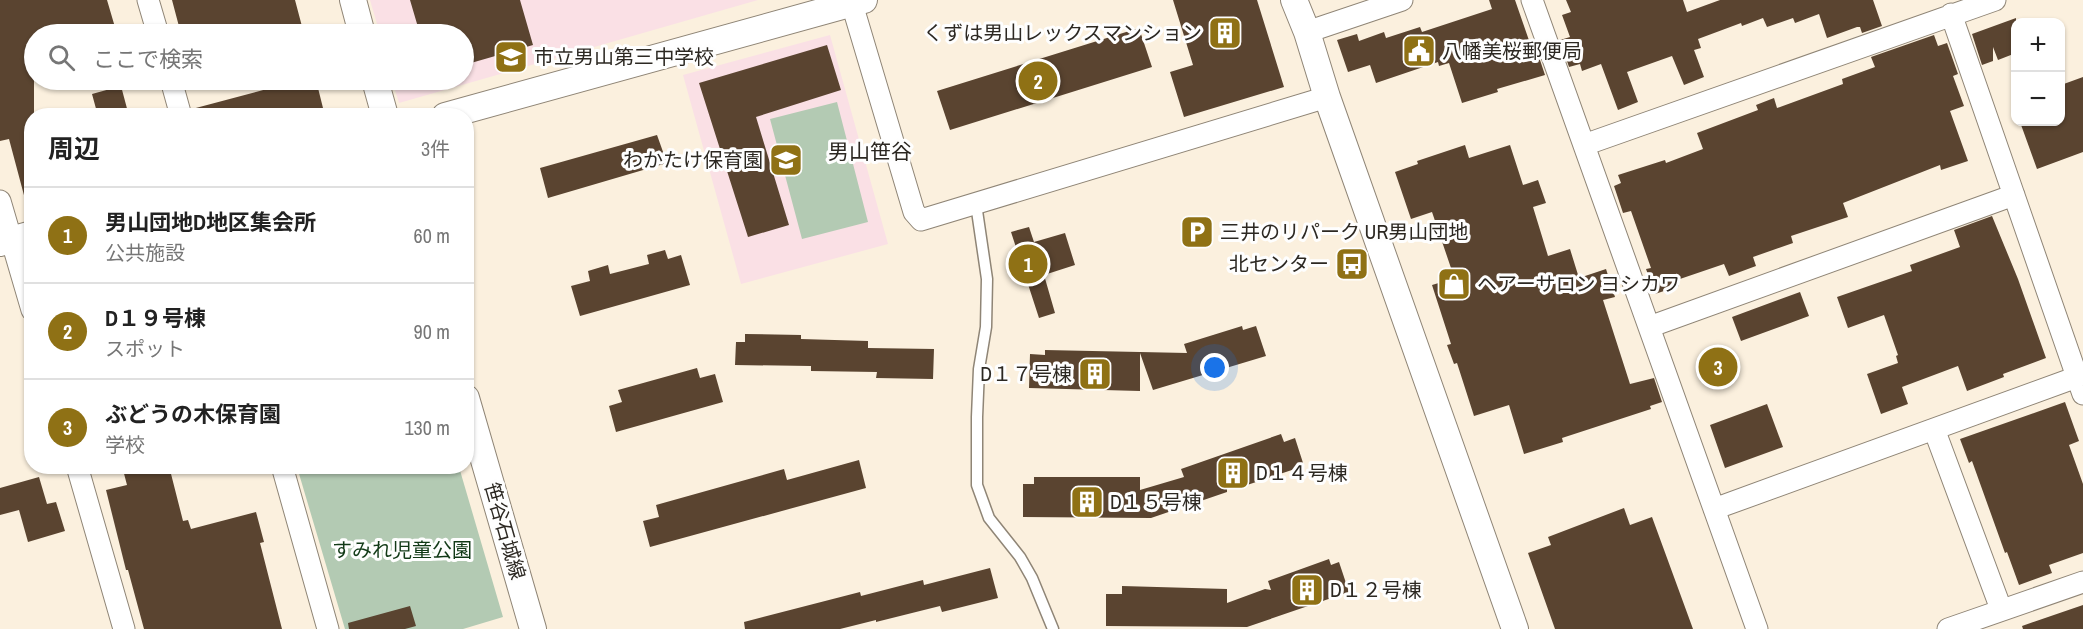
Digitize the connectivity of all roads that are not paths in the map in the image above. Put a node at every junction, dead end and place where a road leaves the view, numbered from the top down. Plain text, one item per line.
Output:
1 (148, 0) edge
2 (352, 0) edge
3 (1294, 0) edge
4 (1402, 0) edge
5 (1532, 0) edge
6 (1995, 0) edge
7 (858, 2) edge
8 (1951, 14) junction
9 (155, 24) edge
10 (359, 24) edge
11 (1307, 32) junction
12 (174, 90) edge
13 (378, 90) edge
14 (1327, 98) junction
15 (179, 108) edge
16 (383, 108) edge
17 (474, 108) edge
18 (1584, 145) junction
19 (2013, 195) junction
20 (0, 201) edge
21 (976, 204) junction
22 (14, 239) edge
23 (24, 278) edge
24 (1648, 327) junction
25 (2080, 386) edge
26 (474, 428) edge
27 (1934, 429) junction
28 (79, 474) edge
29 (284, 474) edge
30 (1714, 509) junction
31 (2083, 582) edge
32 (2001, 609) junction
33 (528, 628) edge
34 (124, 629) edge
35 (328, 629) edge
36 (1053, 629) edge
37 (1515, 629) edge
38 (1757, 629) edge
39 (1948, 629) edge

1 - 9 street
2 - 10 street
3 - 11 street
4 - 11 street
5 - 18 street
6 - 8 street
7 - 17 street
7 - 21 street
8 - 18 street
8 - 19 street
11 - 14 street
12 - 15 street
13 - 16 street
14 - 21 street
14 - 37 street
18 - 24 street
19 - 24 street
19 - 25 street
20 - 22 street
21 - 36 lane
22 - 23 street
24 - 30 street
25 - 27 street
26 - 33 street, 笹谷石城線
27 - 30 street
27 - 32 street
28 - 34 street
29 - 35 street
30 - 38 street
31 - 32 street
32 - 39 street

